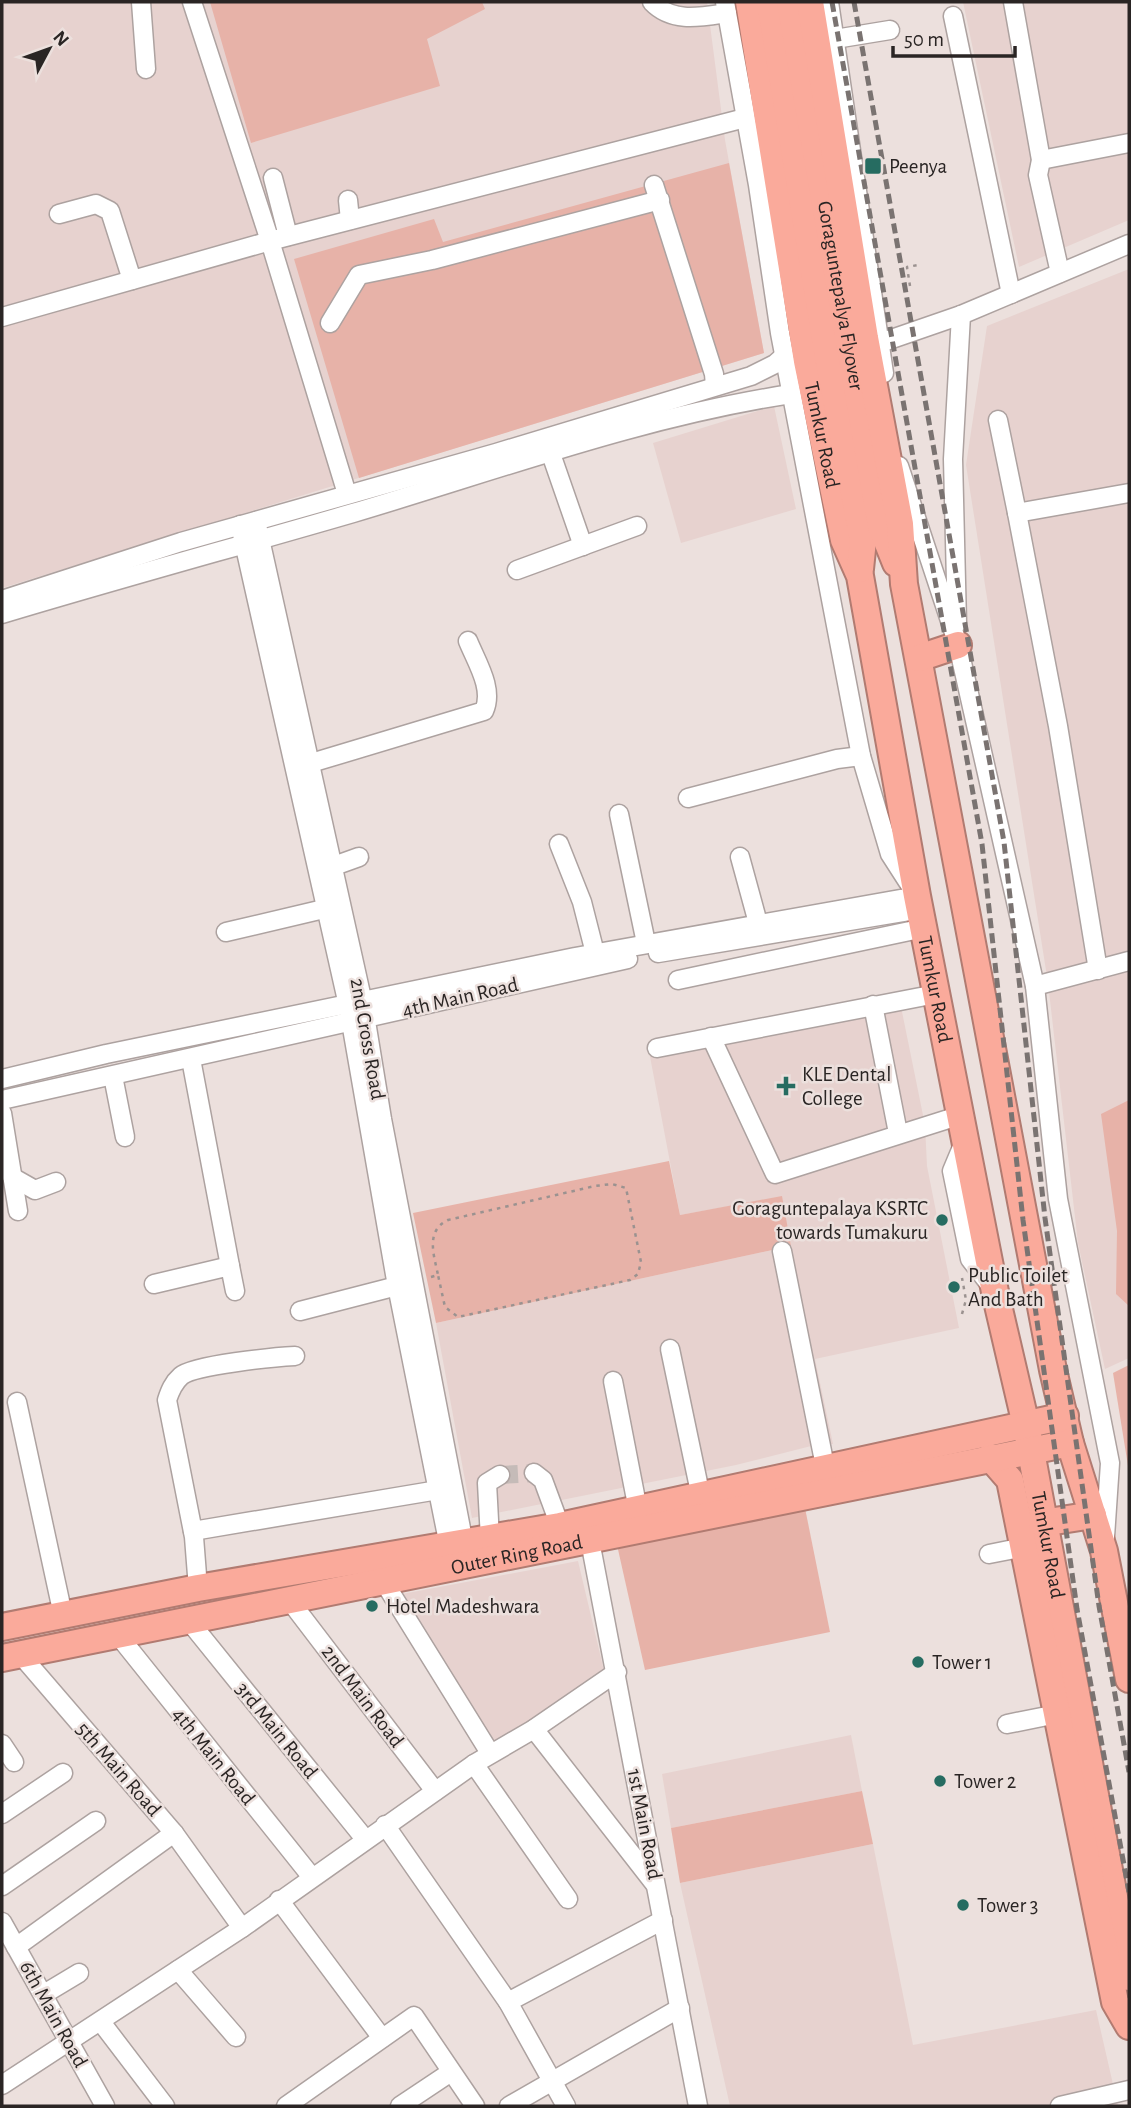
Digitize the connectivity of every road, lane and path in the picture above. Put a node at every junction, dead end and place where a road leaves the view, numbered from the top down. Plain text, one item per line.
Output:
1 (141, 2) edge
2 (192, 2) edge
3 (653, 2) edge
4 (770, 2) edge
5 (790, 2) edge
6 (810, 2) edge
7 (829, 2) edge
8 (1013, 2) edge
9 (734, 6) edge
10 (953, 16) dead end
11 (890, 30) dead end
12 (835, 39) junction
13 (146, 69) dead end
14 (745, 118) junction
15 (1129, 143) edge
16 (1041, 160) junction
17 (273, 178) dead end
18 (348, 200) dead end
19 (59, 214) dead end
20 (349, 220) junction
21 (288, 236) junction
22 (270, 241) junction
23 (1129, 244) edge
24 (918, 265) dead end
25 (1060, 273) junction
26 (132, 280) junction
27 (910, 286) dead end
28 (1012, 294) junction
29 (961, 315) junction
30 (2, 317) edge
31 (330, 323) dead end
32 (880, 343) junction
33 (839, 355) junction
34 (784, 356) junction
35 (715, 386) junction
36 (791, 394) junction
37 (998, 420) dead end
38 (550, 451) junction
39 (1129, 493) edge
40 (347, 494) junction
41 (1017, 513) junction
42 (637, 526) dead end
43 (250, 532) junction
44 (583, 546) junction
45 (517, 570) dead end
46 (860, 576) junction
47 (904, 584) junction
48 (2, 600) edge
49 (2, 614) edge
50 (468, 641) dead end
51 (958, 645) junction
52 (919, 658) junction
53 (861, 756) junction
54 (311, 763) junction
55 (688, 798) dead end
56 (619, 814) dead end
57 (559, 844) dead end
58 (359, 857) dead end
59 (740, 857) dead end
60 (334, 866) junction
61 (328, 908) junction
62 (921, 911) junction
63 (758, 923) junction
64 (226, 932) dead end
65 (646, 943) junction
66 (595, 953) junction
67 (1129, 961) edge
68 (1098, 970) junction
69 (678, 980) dead end
70 (1035, 986) junction
71 (936, 994) junction
72 (873, 1005) junction
73 (357, 1013) junction
74 (711, 1037) junction
75 (657, 1048) dead end
76 (191, 1059) junction
77 (113, 1076) junction
78 (2, 1079) edge
79 (2, 1100) edge
80 (2, 1113) edge
81 (964, 1125) junction
82 (898, 1133) junction
83 (125, 1137) dead end
84 (12, 1177) junction
85 (56, 1182) dead end
86 (18, 1211) dead end
87 (782, 1251) dead end
88 (230, 1266) junction
89 (438, 1275) junction
90 (405, 1283) junction
91 (154, 1284) dead end
92 (235, 1291) dead end
93 (300, 1311) dead end
94 (670, 1349) dead end
95 (295, 1356) dead end
96 (613, 1381) dead end
97 (17, 1402) dead end
98 (1065, 1416) junction
99 (1028, 1437) junction
100 (1070, 1443) junction
101 (990, 1457) junction
102 (825, 1471) junction
103 (534, 1473) dead end
104 (500, 1475) dead end
105 (438, 1490) junction
106 (701, 1497) junction
107 (638, 1510) junction
108 (1093, 1516) junction
109 (1042, 1523) junction
110 (559, 1526) junction
111 (193, 1531) junction
112 (490, 1539) junction
113 (590, 1541) junction
114 (456, 1545) junction
115 (1024, 1548) junction
116 (1104, 1550) junction
117 (989, 1554) dead end
118 (384, 1582) junction
119 (198, 1588) junction
120 (290, 1601) junction
121 (63, 1615) junction
122 (189, 1621) junction
123 (2, 1627) edge
124 (118, 1635) junction
125 (11, 1656) edge
126 (617, 1672) junction
127 (1129, 1679) edge
128 (1057, 1714) junction
129 (1007, 1724) dead end
130 (534, 1729) junction
131 (2, 1744) edge
132 (490, 1753) junction
133 (14, 1762) dead end
134 (474, 1763) junction
135 (63, 1773) dead end
136 (435, 1791) junction
137 (2, 1814) edge
138 (96, 1821) dead end
139 (385, 1825) junction
140 (174, 1833) junction
141 (365, 1839) junction
142 (311, 1876) junction
143 (2, 1886) edge
144 (657, 1886) junction
145 (568, 1899) dead end
146 (279, 1900) junction
147 (663, 1920) junction
148 (2, 1922) edge
149 (242, 1928) junction
150 (16, 1947) junction
151 (178, 1970) junction
152 (79, 1973) dead end
153 (1129, 1978) edge
154 (44, 1994) junction
155 (508, 2002) junction
156 (680, 2008) junction
157 (101, 2022) junction
158 (1129, 2026) edge
159 (236, 2037) dead end
160 (382, 2038) junction
161 (71, 2042) junction
162 (452, 2071) junction
163 (552, 2082) junction
164 (2, 2085) edge
165 (1129, 2090) edge
166 (105, 2106) edge
167 (165, 2106) edge
168 (286, 2106) edge
169 (400, 2106) edge
170 (475, 2106) edge
171 (509, 2106) edge
172 (566, 2106) edge
173 (698, 2106) edge
174 (1060, 2106) edge

1 - 13 street
2 - 22 street
3 - 9 street
4 - 33 highway, Goraguntepalya Flyover
5 - 33 highway, Goraguntepalya Flyover
6 - 47 highway
7 - 12 street
8 - 16 street
9 - 14 street
9 - 46 highway, Tumkur Road
10 - 28 street
11 - 12 street
12 - 32 street
14 - 20 street
14 - 34 street
15 - 16 street
16 - 25 street
17 - 21 street
18 - 20 street
19 - 26 street
20 - 21 street
21 - 22 street
22 - 26 street
22 - 40 street
23 - 25 street
24 - 27 path
25 - 28 street
26 - 30 street
28 - 29 street
29 - 32 street
29 - 51 street
31 - 35 street
32 - 51 street
33 - 46 highway, Goraguntepalya Flyover
33 - 47 highway, Goraguntepalya Flyover
34 - 35 street
34 - 36 street
35 - 40 street
36 - 38 street
36 - 53 street
37 - 41 street
38 - 43 street
38 - 44 street
39 - 41 street
40 - 43 street
41 - 68 street
42 - 44 street
43 - 48 street
43 - 49 street
43 - 54 street, 2nd Cross Road
43 - 61 street
44 - 45 street
46 - 62 highway, Tumkur Road
47 - 52 highway
50 - 54 street
51 - 52 highway
51 - 70 street
52 - 98 highway
53 - 55 street
53 - 62 street
54 - 60 street, 2nd Cross Road
56 - 65 street
57 - 66 street
58 - 60 street
59 - 63 street
60 - 73 street, 2nd Cross Road
61 - 64 street
61 - 73 street
62 - 63 street
62 - 69 street
62 - 71 highway, Tumkur Road
62 - 73 street, 4th Main Road
63 - 65 street
65 - 66 street
66 - 73 street
67 - 68 street
68 - 70 street
70 - 116 street
71 - 72 street
71 - 81 highway, Tumkur Road
72 - 74 street
72 - 82 street
73 - 76 street, 4th Main Road
73 - 78 street, 4th Main Road
73 - 90 street, 2nd Cross Road
74 - 75 street
74 - 82 street
76 - 77 street, 4th Main Road
76 - 88 street
77 - 79 street, 4th Main Road
77 - 83 street
80 - 84 street
81 - 82 street
81 - 99 highway, Tumkur Road
84 - 85 street
84 - 86 street
87 - 102 street
88 - 91 street
88 - 92 street
89 - 89 path
89 - 90 path
90 - 93 street
90 - 105 street, 2nd Cross Road
90 - 114 street, 2nd Cross Road
94 - 106 street
95 - 111 street
96 - 107 street
97 - 121 street
98 - 99 highway
98 - 100 highway
99 - 100 highway
99 - 101 highway, Outer Ring Road
99 - 102 highway, Outer Ring Road
99 - 109 highway, Tumkur Road
100 - 108 highway
101 - 113 highway, Outer Ring Road
101 - 115 highway
102 - 106 highway, Outer Ring Road
103 - 110 street
104 - 112 street
105 - 111 street
105 - 114 street, 2nd Cross Road
106 - 107 highway, Outer Ring Road
107 - 110 highway, Outer Ring Road
108 - 109 highway
108 - 116 highway
109 - 153 highway, Tumkur Road
110 - 112 highway, Outer Ring Road
111 - 119 street
112 - 114 highway, Outer Ring Road
113 - 118 highway, Outer Ring Road
113 - 126 street, 1st Main Road
114 - 119 highway, Outer Ring Road
115 - 117 street
115 - 128 highway
116 - 127 highway
118 - 120 highway, Outer Ring Road
118 - 132 street
119 - 121 highway, Outer Ring Road
120 - 122 highway, Outer Ring Road
120 - 136 street, 2nd Main Road
121 - 123 highway, Outer Ring Road
122 - 124 highway, Outer Ring Road
122 - 141 street, 3rd Main Road
124 - 125 highway, Outer Ring Road
124 - 142 street, 4th Main Road
125 - 140 street, 5th Main Road
126 - 130 street
126 - 144 street, 1st Main Road
128 - 129 street
128 - 158 highway
130 - 132 street
130 - 144 street
131 - 133 street
132 - 134 street
134 - 136 street
134 - 145 street
135 - 137 street
136 - 139 street
138 - 143 street
139 - 141 street
139 - 155 street
140 - 149 street
140 - 150 street, 5th Main Road
141 - 142 street
142 - 146 street
144 - 147 street, 1st Main Road
146 - 149 street
146 - 160 street
147 - 155 street
147 - 156 street, 1st Main Road
148 - 150 street, 6th Main Road
149 - 151 street
150 - 154 street, 6th Main Road
151 - 157 street
151 - 159 street
152 - 154 street
154 - 161 street, 6th Main Road
155 - 163 street
156 - 163 street
156 - 173 street, 1st Main Road
157 - 161 street
157 - 167 street
160 - 162 street
160 - 168 street
161 - 164 street
161 - 166 street, 6th Main Road
162 - 169 street
162 - 170 street
163 - 171 street
163 - 172 street
165 - 174 street

